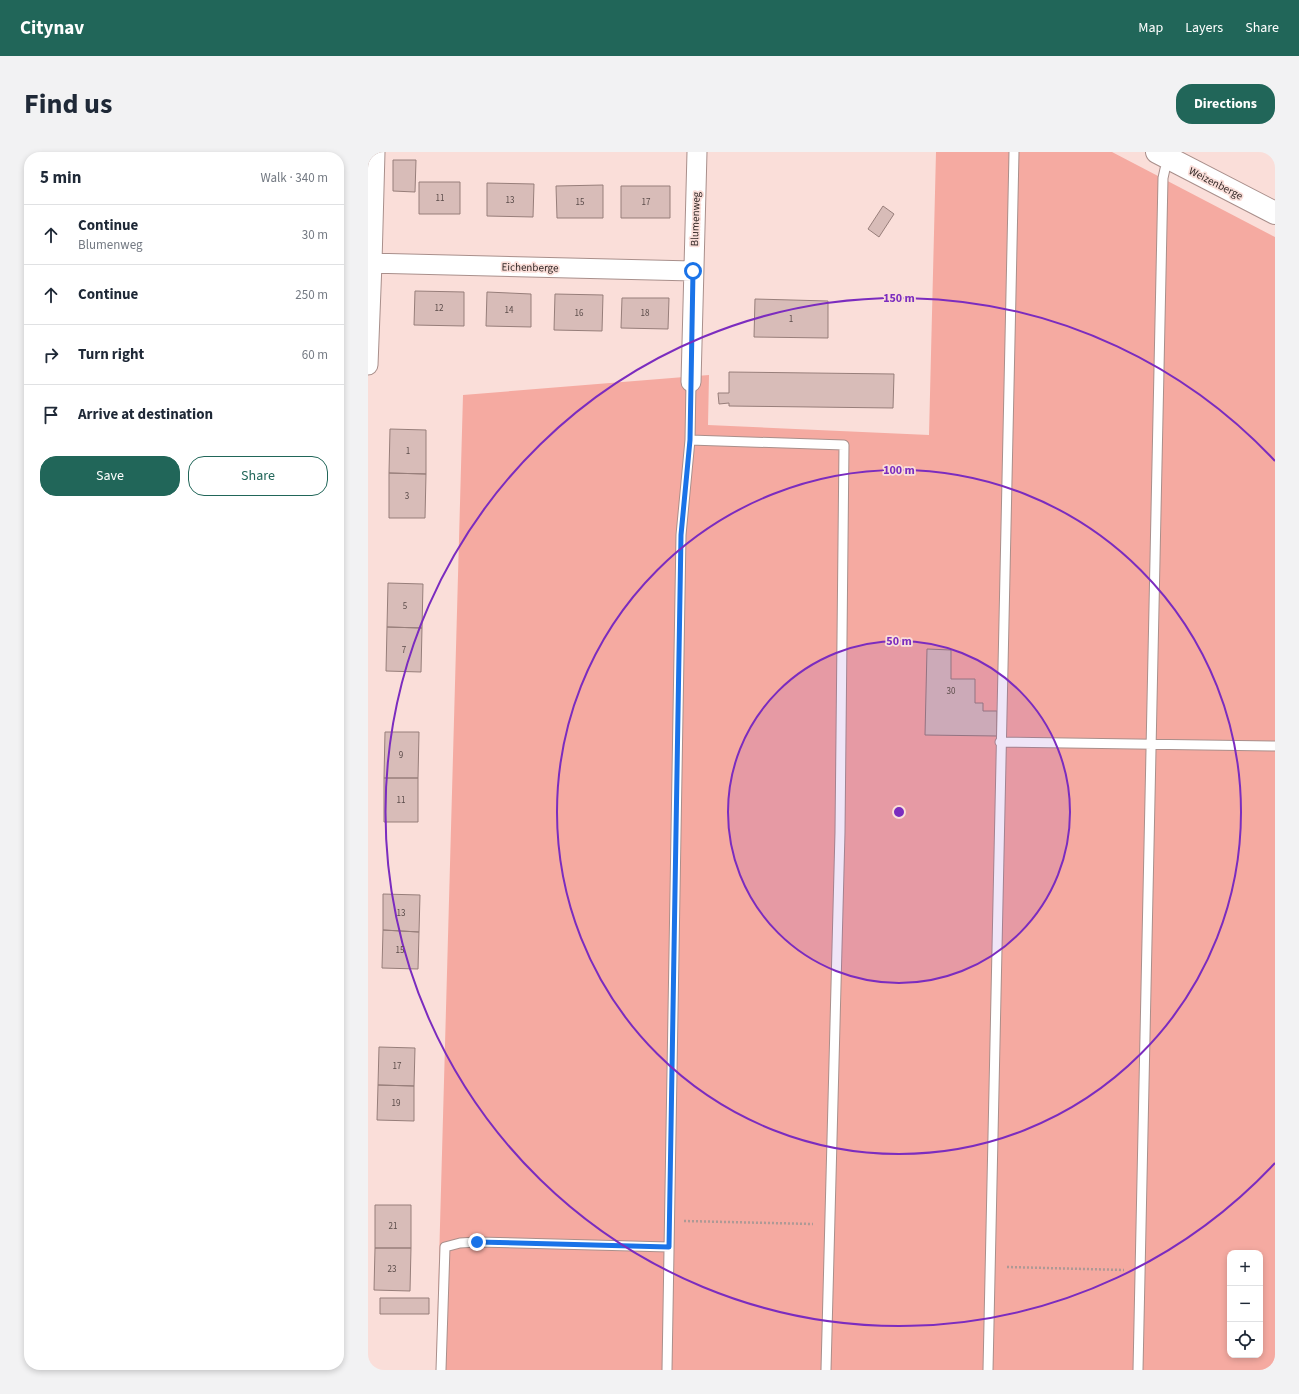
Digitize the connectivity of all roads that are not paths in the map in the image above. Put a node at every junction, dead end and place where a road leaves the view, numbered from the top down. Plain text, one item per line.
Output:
1 (374, 152) edge
2 (697, 152) edge
3 (1014, 152) edge
4 (1171, 156) edge
5 (1275, 213) edge
6 (370, 263) edge
7 (693, 271) junction
8 (368, 365) edge
9 (691, 382) joint
10 (690, 440) junction
11 (1000, 742) junction
12 (1151, 745) junction
13 (1275, 746) edge
14 (669, 1247) junction
15 (441, 1370) edge
16 (667, 1370) edge
17 (826, 1370) edge
18 (988, 1370) edge
19 (1138, 1370) edge

1 - 6 street
2 - 7 street, Blumenweg
3 - 11 lane
4 - 5 street, Weizenberge
4 - 12 lane
6 - 7 street, Eichenberge
6 - 8 street
7 - 9 street, Blumenweg
9 - 10 lane
10 - 14 lane
10 - 17 lane
11 - 12 lane
11 - 18 lane
12 - 13 lane
12 - 19 lane
14 - 15 lane
14 - 16 lane

